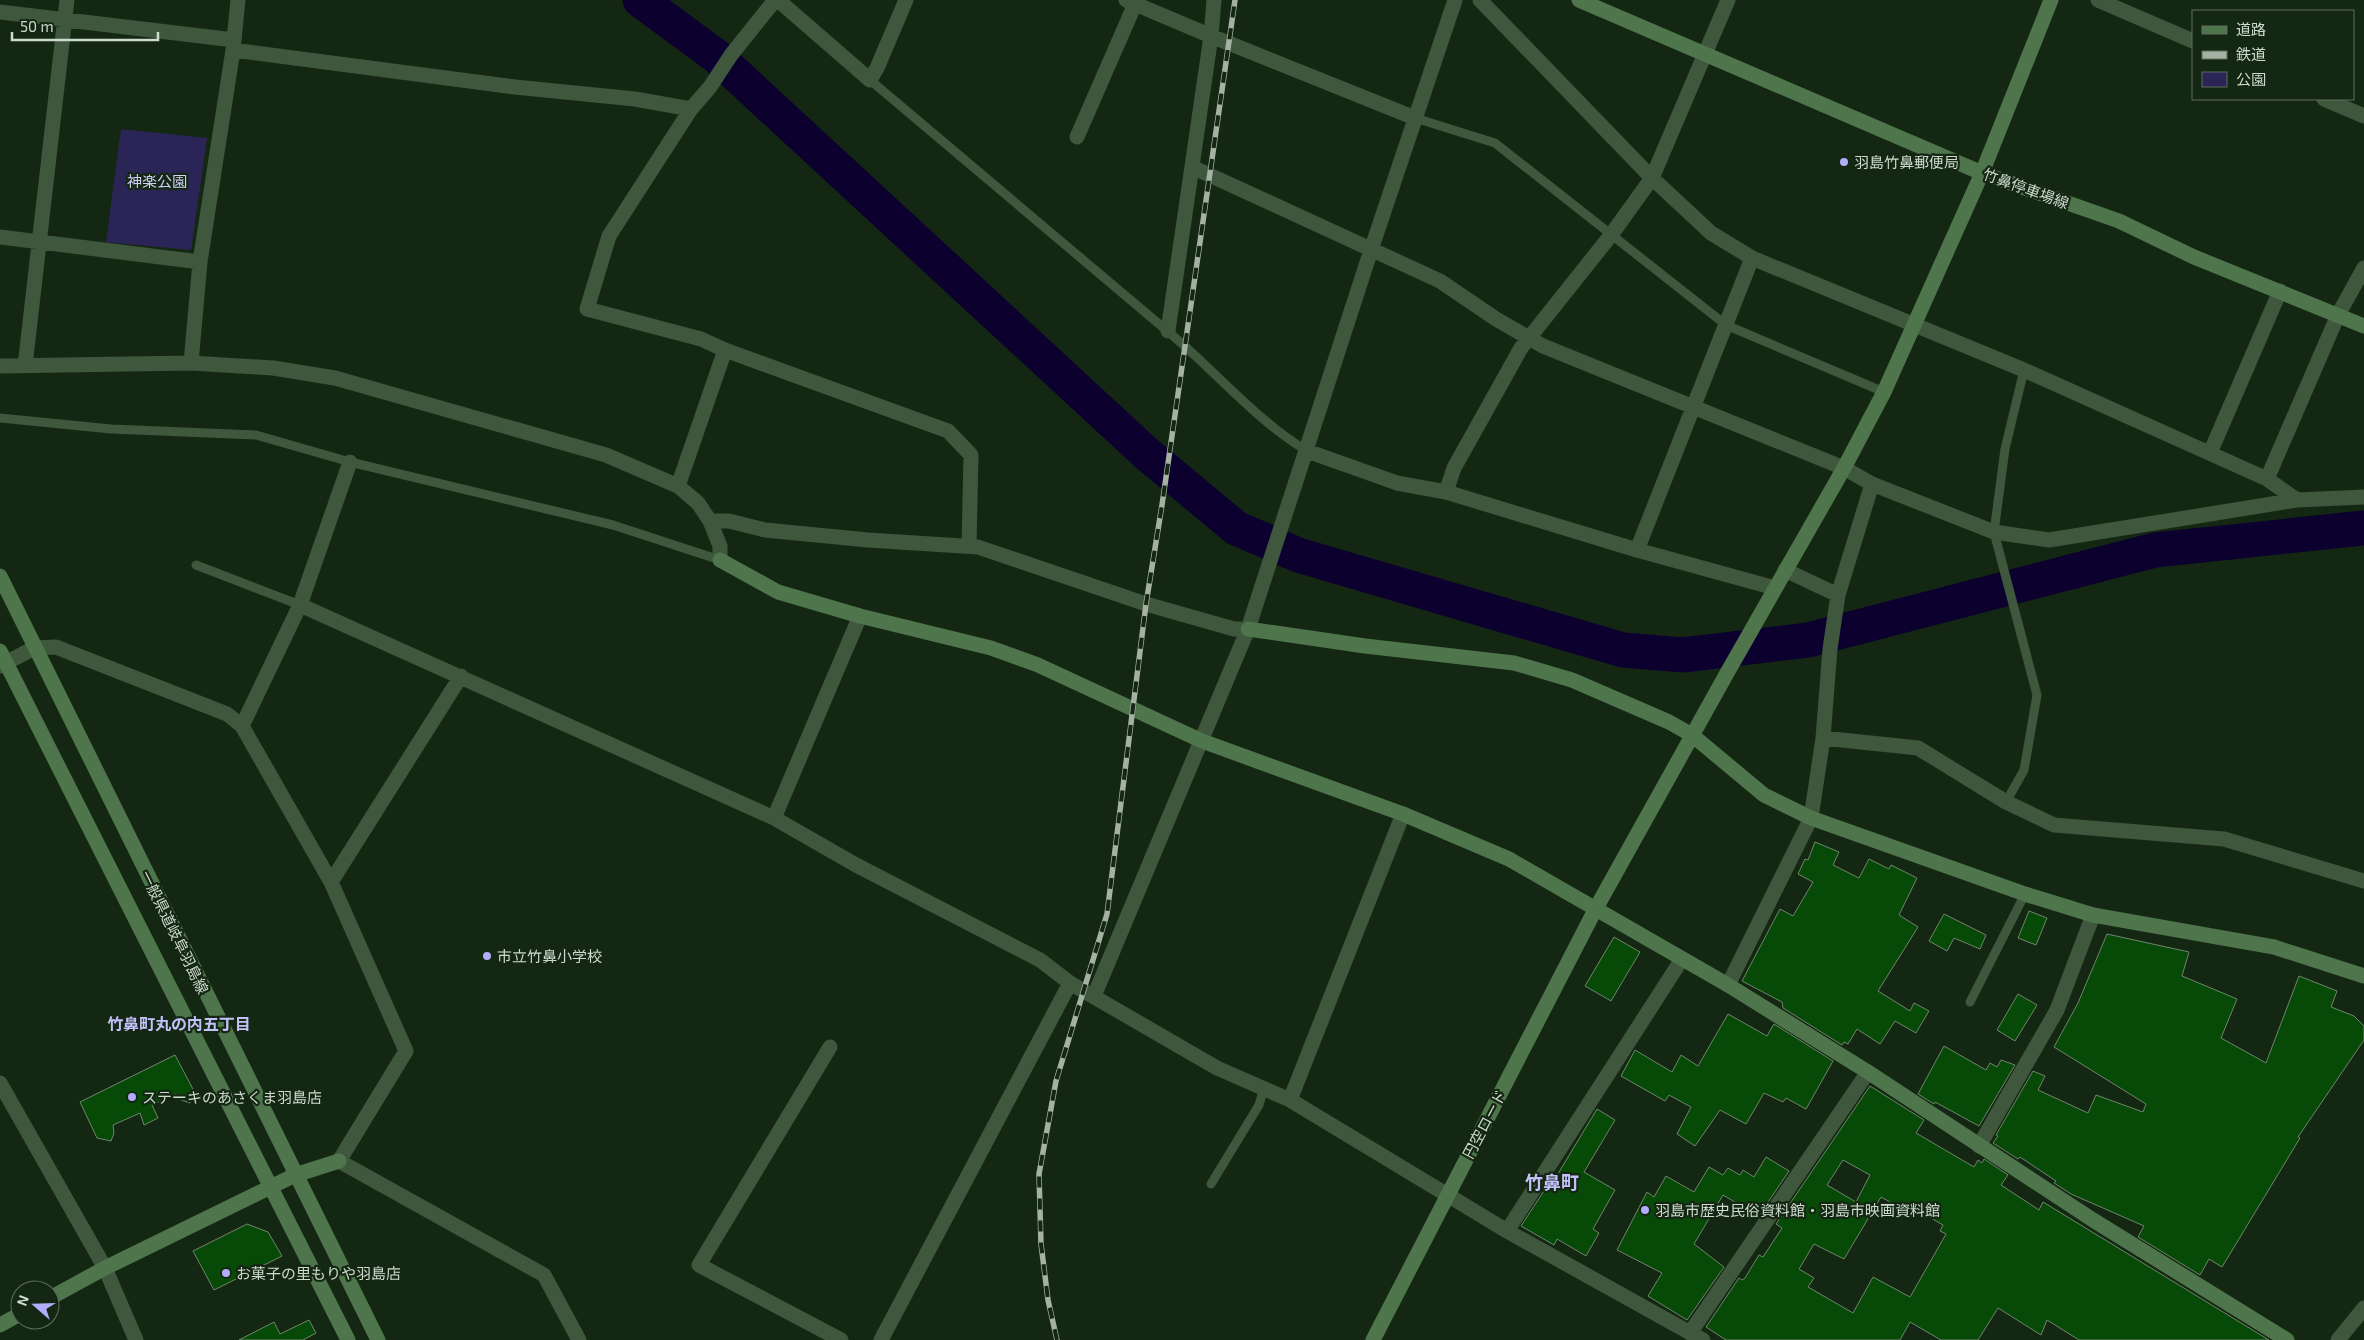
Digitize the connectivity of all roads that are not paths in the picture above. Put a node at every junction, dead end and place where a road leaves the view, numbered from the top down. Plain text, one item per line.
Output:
1 (67, 0) edge
2 (238, 0) edge
3 (776, 0) edge
4 (906, 0) edge
5 (1214, 0) edge
6 (1455, 0) edge
7 (1480, 0) edge
8 (1579, 0) edge
9 (1728, 0) edge
10 (2051, 0) edge
11 (2098, 0) edge
12 (1131, 2) edge
13 (0, 12) edge
14 (65, 20) junction
15 (1211, 36) junction
16 (2192, 42) edge
17 (233, 45) junction
18 (1706, 53) junction
19 (870, 80) junction
20 (2326, 100) edge
21 (691, 109) junction
22 (2364, 116) edge
23 (1416, 118) junction
24 (1077, 137) dead end
25 (1192, 167) junction
26 (1982, 173) junction
27 (1652, 178) junction
28 (1611, 235) junction
29 (0, 237) edge
30 (40, 242) junction
31 (1371, 250) junction
32 (1752, 258) junction
33 (200, 262) junction
34 (2364, 268) edge
35 (2280, 292) junction
36 (2338, 314) junction
37 (1726, 325) junction
38 (1915, 325) junction
39 (2364, 326) edge
40 (1168, 331) junction
41 (1530, 339) junction
42 (725, 350) junction
43 (191, 363) junction
44 (0, 366) edge
45 (25, 366) junction
46 (2024, 370) junction
47 (1884, 392) junction
48 (1693, 407) junction
49 (0, 418) edge
50 (1307, 451) junction
51 (2210, 453) junction
52 (350, 462) junction
53 (1844, 468) junction
54 (2267, 479) junction
55 (1872, 484) junction
56 (678, 486) junction
57 (1446, 492) junction
58 (2364, 497) edge
59 (2297, 500) junction
60 (710, 521) junction
61 (1994, 532) junction
62 (969, 546) junction
63 (1637, 550) junction
64 (720, 560) junction
65 (196, 565) dead end
66 (1786, 570) junction
67 (0, 576) edge
68 (1776, 588) junction
69 (1838, 595) junction
70 (300, 605) junction
71 (860, 616) junction
72 (1248, 629) junction
73 (34, 648) junction
74 (2, 660) edge
75 (460, 676) junction
76 (242, 726) junction
77 (1692, 735) junction
78 (1824, 738) junction
79 (1202, 741) junction
80 (2006, 802) junction
81 (1403, 814) junction
82 (774, 818) junction
83 (1811, 818) junction
84 (2364, 881) edge
85 (331, 882) junction
86 (2025, 894) junction
87 (1596, 910) junction
88 (2093, 915) junction
89 (1682, 959) junction
90 (2364, 976) edge
91 (1070, 984) junction
92 (1728, 984) junction
93 (1094, 996) junction
94 (1970, 1002) dead end
95 (830, 1046) dead end
96 (1868, 1072) junction
97 (0, 1083) edge
98 (1264, 1088) junction
99 (1290, 1100) junction
100 (1979, 1146) junction
101 (339, 1161) junction
102 (295, 1175) junction
103 (1211, 1184) dead end
104 (270, 1187) junction
105 (1447, 1194) junction
106 (1507, 1231) junction
107 (105, 1268) junction
108 (60, 1293) edge
109 (2364, 1308) edge
110 (1697, 1337) edge
111 (136, 1340) edge
112 (348, 1340) edge
113 (378, 1340) edge
114 (579, 1340) edge
115 (841, 1340) edge
116 (881, 1340) edge
117 (1373, 1340) edge
118 (2287, 1340) edge
119 (2338, 1340) edge

1 - 14 street
2 - 17 street
3 - 19 street
3 - 21 street
4 - 19 street
5 - 15 street
6 - 23 street
7 - 27 street
8 - 18 street, 竹鼻停車場線
9 - 18 street
10 - 26 street, 円空ロード
11 - 16 street
12 - 15 street
12 - 24 street
13 - 14 street
14 - 17 street
14 - 30 street
15 - 23 street
15 - 25 street
17 - 21 street
17 - 33 street
18 - 26 street, 竹鼻停車場線
18 - 27 street
19 - 40 lane
20 - 22 street
21 - 42 street
23 - 28 lane
23 - 31 street
25 - 31 street
25 - 40 street
26 - 35 street, 竹鼻停車場線
26 - 38 street, 円空ロード
27 - 28 street
27 - 32 street
28 - 37 lane
28 - 41 street
29 - 30 street
30 - 33 street
30 - 45 street
31 - 41 street
31 - 50 street
32 - 37 street
32 - 38 street
33 - 43 street
34 - 36 street
35 - 36 street, 竹鼻停車場線
35 - 51 street
36 - 39 street, 竹鼻停車場線
36 - 54 street
37 - 47 lane
37 - 48 street
38 - 46 street
38 - 47 street, 円空ロード
40 - 50 lane
41 - 48 street
41 - 57 street
42 - 56 street
42 - 62 street
43 - 45 street
43 - 56 street
44 - 45 street
46 - 51 street
46 - 61 lane
47 - 53 street, 円空ロード
48 - 53 street
48 - 63 street
49 - 52 lane
50 - 57 street
50 - 72 street
51 - 54 street
52 - 64 lane
52 - 70 street
53 - 55 street
53 - 66 street, 円空ロード
54 - 59 street
55 - 61 street
55 - 69 street
56 - 60 street
57 - 63 street
58 - 59 street
59 - 61 street
60 - 62 street
60 - 64 street
61 - 80 lane
62 - 72 street
63 - 68 street
64 - 71 street
65 - 70 lane
66 - 68 street, 円空ロード
66 - 69 street
67 - 73 street, 一般県道岐阜羽島線
68 - 77 street, 円空ロード
69 - 78 street
70 - 75 street
70 - 76 street
71 - 79 street
71 - 82 street
72 - 77 street
72 - 79 street
73 - 74 street
73 - 76 street
73 - 102 street, 一般県道岐阜羽島線
74 - 104 street, 一般県道岐阜羽島線
75 - 82 street
75 - 85 street
76 - 85 street
77 - 83 street
77 - 87 street, 円空ロード
78 - 80 street
78 - 83 street
79 - 81 street
79 - 93 street
80 - 84 street
81 - 87 street
81 - 99 street
82 - 91 street
83 - 86 street
83 - 92 street
85 - 101 street
86 - 88 street
86 - 94 lane
87 - 89 street
87 - 105 street, 円空ロード
88 - 90 street
88 - 100 street
89 - 92 street
89 - 106 street
91 - 93 street
91 - 116 street
92 - 96 street
93 - 98 street
95 - 115 street
96 - 100 street
96 - 110 street
97 - 107 street
98 - 99 street
98 - 103 lane
99 - 105 street
100 - 118 street
101 - 102 street
101 - 114 street
102 - 104 street
102 - 113 street, 一般県道岐阜羽島線
104 - 107 street
104 - 112 street, 一般県道岐阜羽島線
105 - 106 street
105 - 117 street, 円空ロード
106 - 110 street
107 - 108 street
107 - 111 street
109 - 119 street

